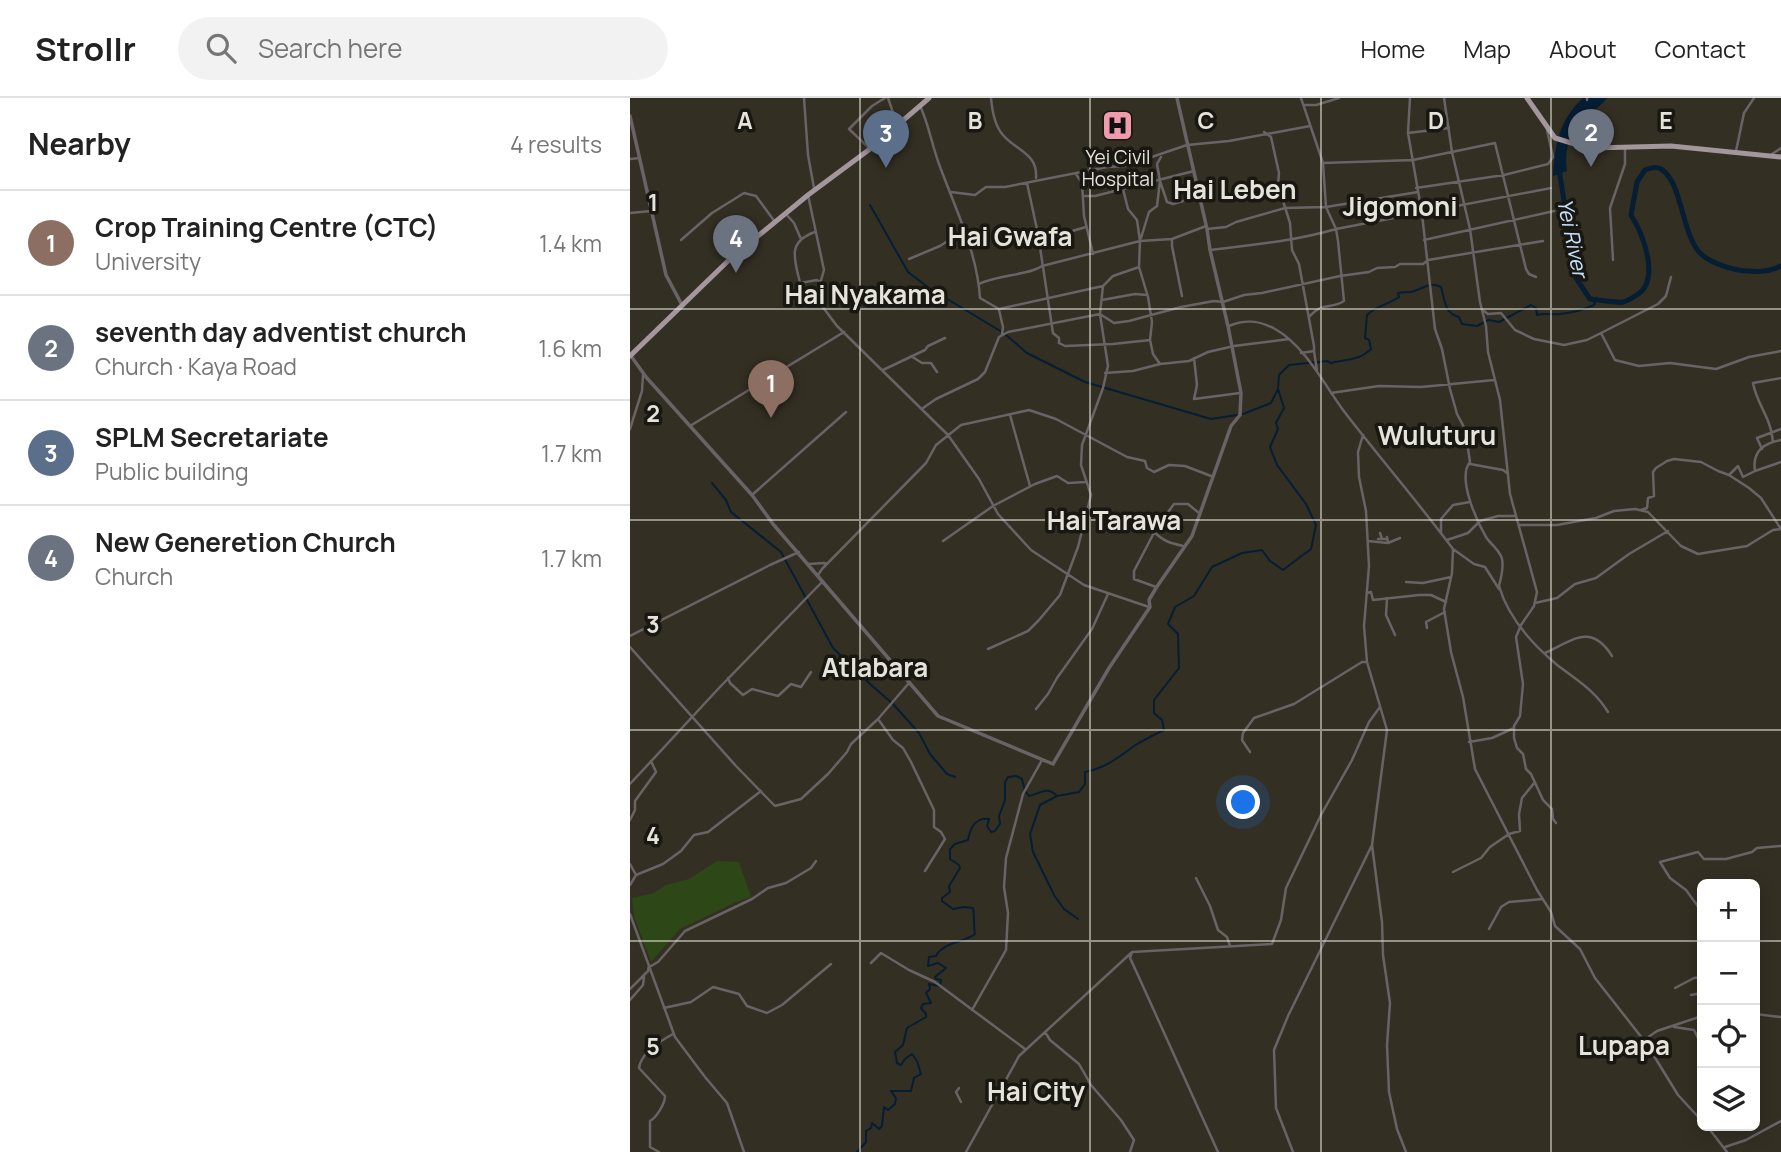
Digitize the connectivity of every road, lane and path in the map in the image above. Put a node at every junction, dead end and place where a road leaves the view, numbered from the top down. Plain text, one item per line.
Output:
1 (804, 98) edge
2 (886, 98) edge
3 (991, 98) edge
4 (1177, 98) edge
5 (1301, 98) edge
6 (1339, 98) edge
7 (1410, 98) edge
8 (1444, 98) edge
9 (1527, 98) edge
10 (1754, 98) edge
11 (927, 99) edge
12 (919, 105) junction
13 (1304, 105) junction
14 (630, 116) edge
15 (1310, 125) junction
16 (898, 126) junction
17 (1546, 127) junction
18 (1449, 128) junction
19 (1264, 132) junction
20 (1408, 133) junction
21 (1187, 145) junction
22 (1625, 147) junction
23 (1781, 148) edge
24 (870, 149) junction
25 (1452, 152) junction
26 (1736, 152) junction
27 (1162, 156) junction
28 (1769, 156) junction
29 (1781, 157) edge
30 (640, 158) junction
31 (630, 159) edge
32 (1413, 160) junction
33 (1323, 163) junction
34 (1085, 171) junction
35 (1194, 171) junction
36 (1075, 173) junction
37 (1504, 175) junction
38 (1036, 179) junction
39 (1081, 179) junction
40 (1460, 180) junction
41 (1160, 181) junction
42 (1027, 183) junction
43 (1551, 188) dead end
44 (1124, 189) junction
45 (814, 190) junction
46 (1417, 190) junction
47 (951, 192) junction
48 (808, 195) junction
49 (1084, 196) junction
50 (1200, 196) junction
51 (1510, 197) junction
52 (1167, 202) junction
53 (1157, 205) junction
54 (1464, 205) junction
55 (1326, 207) junction
56 (1285, 208) junction
57 (652, 211) junction
58 (1554, 211) dead end
59 (630, 213) edge
60 (785, 213) junction
61 (1422, 214) junction
62 (1514, 220) junction
63 (775, 222) junction
64 (1086, 227) junction
65 (1207, 228) junction
66 (1336, 229) junction
67 (1470, 229) junction
68 (964, 230) junction
69 (815, 232) junction
70 (1038, 238) junction
71 (1292, 238) junction
72 (801, 239) junction
73 (1172, 239) junction
74 (681, 240) dead end
75 (1424, 240) junction
76 (1543, 240) dead end
77 (1140, 241) junction
78 (1519, 243) junction
79 (1210, 250) junction
80 (1472, 252) junction
81 (1093, 254) junction
82 (909, 259) dead end
83 (1428, 260) junction
84 (1613, 260) dead end
85 (1042, 266) junction
86 (1139, 267) junction
87 (1340, 276) junction
88 (1536, 277) dead end
89 (1671, 277) dead end
90 (821, 282) junction
91 (979, 284) junction
92 (1302, 284) junction
93 (1103, 286) junction
94 (1147, 295) junction
95 (1182, 296) dead end
96 (1048, 298) junction
97 (1101, 300) junction
98 (1223, 302) junction
99 (681, 305) junction
100 (999, 309) junction
101 (1482, 310) junction
102 (1100, 314) junction
103 (1150, 315) junction
104 (1308, 317) junction
105 (1051, 323) junction
106 (1228, 326) junction
107 (844, 332) junction
108 (1601, 333) junction
109 (1002, 335) junction
110 (945, 338) dead end
111 (1150, 340) junction
112 (1289, 340) junction
113 (1104, 345) junction
114 (1233, 347) junction
115 (1314, 351) junction
116 (1781, 351) edge
117 (1301, 353) junction
118 (630, 356) edge
119 (911, 356) junction
120 (1194, 358) junction
121 (1160, 364) junction
122 (883, 370) junction
123 (1317, 371) junction
124 (643, 372) junction
125 (937, 372) dead end
126 (1105, 373) junction
127 (1781, 378) edge
128 (1495, 380) junction
129 (1449, 384) junction
130 (1241, 393) junction
131 (1331, 393) junction
132 (639, 404) junction
133 (630, 408) edge
134 (923, 408) junction
135 (845, 412) dead end
136 (1010, 415) junction
137 (690, 426) junction
138 (630, 429) edge
139 (1781, 429) edge
140 (948, 435) junction
141 (1086, 435) junction
142 (1363, 435) junction
143 (1772, 437) junction
144 (1780, 440) edge
145 (1762, 449) junction
146 (1781, 462) edge
147 (1470, 464) junction
148 (1755, 471) junction
149 (1507, 473) junction
150 (1730, 475) junction
151 (1212, 476) junction
152 (1086, 482) junction
153 (1031, 487) junction
154 (752, 495) junction
155 (1470, 502) junction
156 (993, 506) junction
157 (1641, 510) junction
158 (1199, 513) junction
159 (1516, 516) junction
160 (1480, 522) junction
161 (1519, 526) junction
162 (1668, 531) junction
163 (1154, 532) junction
164 (1441, 532) junction
165 (1380, 533) dead end
166 (1400, 538) dead end
167 (1384, 539) junction
168 (1447, 540) junction
169 (943, 541) dead end
170 (1368, 541) junction
171 (1183, 546) junction
172 (1453, 549) junction
173 (799, 552) junction
174 (829, 562) junction
175 (808, 564) junction
176 (818, 575) junction
177 (1068, 576) junction
178 (1451, 578) junction
179 (823, 580) junction
180 (1406, 582) dead end
181 (1156, 587) junction
182 (1499, 589) junction
183 (1367, 593) junction
184 (1108, 594) junction
185 (1387, 598) junction
186 (1446, 602) junction
187 (1535, 603) junction
188 (1150, 607) junction
189 (1445, 612) junction
190 (1521, 625) junction
191 (1427, 628) dead end
192 (1395, 635) dead end
193 (630, 636) edge
194 (630, 647) edge
195 (988, 649) dead end
196 (1545, 653) junction
197 (1612, 656) dead end
198 (1367, 662) junction
199 (811, 672) dead end
200 (728, 678) junction
201 (909, 682) junction
202 (1380, 707) junction
203 (1035, 709) dead end
204 (1608, 712) dead end
205 (693, 716) junction
206 (878, 719) junction
207 (1514, 728) junction
208 (1469, 742) junction
209 (1250, 752) dead end
210 (1042, 760) junction
211 (651, 761) junction
212 (1535, 782) junction
213 (630, 784) edge
214 (761, 791) junction
215 (630, 820) edge
216 (1556, 823) dead end
217 (1509, 834) junction
218 (1372, 845) junction
219 (1781, 846) edge
220 (816, 861) dead end
221 (630, 864) edge
222 (925, 871) dead end
223 (1453, 872) dead end
224 (636, 875) junction
225 (1196, 878) dead end
226 (630, 885) edge
227 (1542, 899) junction
228 (1697, 905) edge
229 (630, 914) edge
230 (1489, 929) dead end
231 (1230, 946) junction
232 (1132, 952) junction
233 (871, 963) dead end
234 (831, 964) dead end
235 (649, 966) junction
236 (644, 975) junction
237 (1697, 978) edge
238 (1675, 988) dead end
239 (630, 989) edge
240 (1697, 994) edge
241 (1691, 995) dead end
242 (630, 1000) edge
243 (664, 1008) junction
244 (972, 1010) junction
245 (1760, 1015) edge
246 (1781, 1017) edge
247 (1697, 1018) edge
248 (1671, 1027) junction
249 (1045, 1032) junction
250 (673, 1034) junction
251 (1697, 1036) edge
252 (1644, 1040) junction
253 (1025, 1049) junction
254 (959, 1088) dead end
255 (961, 1102) dead end
256 (1697, 1116) edge
257 (1781, 1121) edge
258 (1712, 1131) edge
259 (1726, 1147) junction
260 (659, 1152) edge
261 (744, 1152) edge
262 (966, 1152) edge
263 (1130, 1152) edge
264 (1218, 1152) edge
265 (1293, 1152) edge
266 (1406, 1152) edge
267 (1727, 1152) edge

1 - 45 street
2 - 16 street
2 - 24 street
3 - 38 street
4 - 21 street
5 - 13 street
6 - 13 street
7 - 20 street
8 - 18 street
9 - 17 main road
10 - 26 street
11 - 12 main road
12 - 16 main road
12 - 47 street
13 - 15 street
14 - 30 street
15 - 19 street
15 - 33 street
16 - 24 main road
17 - 22 main road
17 - 37 street
18 - 20 street
18 - 25 street
19 - 21 street
19 - 56 street
20 - 32 street
21 - 27 street
21 - 35 street
22 - 26 main road
22 - 84 street
23 - 28 street
24 - 45 main road
25 - 32 street
25 - 37 street
25 - 40 street
26 - 28 main road
27 - 34 street
27 - 41 street
28 - 29 main road
30 - 31 street
30 - 57 street
32 - 33 street
32 - 46 street
33 - 55 street
34 - 36 street
34 - 39 street
35 - 41 street
35 - 50 street
36 - 38 street
36 - 39 street
37 - 40 street
37 - 51 street
38 - 42 street
39 - 49 street
40 - 46 street
40 - 54 street
41 - 44 street
41 - 52 street
41 - 53 street
42 - 47 street
42 - 70 street
43 - 51 street
44 - 49 street
44 - 77 street
45 - 48 main road
46 - 55 street
46 - 61 street
47 - 68 street
48 - 60 main road
48 - 69 street
49 - 64 street
50 - 52 street
50 - 65 street
51 - 54 street
51 - 62 street
52 - 53 street
53 - 77 street
54 - 61 street
54 - 67 street
55 - 56 street
55 - 66 street
56 - 65 street
56 - 71 street
57 - 59 street
57 - 99 street
58 - 62 street
60 - 63 main road
60 - 72 street
61 - 66 street
61 - 75 street
62 - 67 street
62 - 78 street
63 - 74 street
63 - 99 main road
64 - 70 street
64 - 81 street
65 - 73 street
65 - 79 street
66 - 71 street
66 - 87 street
67 - 75 street
67 - 80 street
68 - 82 street
68 - 91 street
69 - 72 street
69 - 90 street
70 - 85 street
71 - 79 street
71 - 92 street
72 - 90 street
73 - 77 street
73 - 95 street
75 - 83 street
76 - 78 street
77 - 81 street
77 - 86 street
78 - 80 street
78 - 88 street
79 - 98 street
80 - 83 street
80 - 101 street
81 - 85 street
83 - 87 street
83 - 129 street
85 - 91 street
85 - 96 street
86 - 93 street
86 - 94 street
87 - 92 street
87 - 104 street
89 - 108 street
90 - 107 street
91 - 100 street
92 - 98 street
92 - 104 street
93 - 96 street
93 - 97 street
94 - 97 street
94 - 103 street
96 - 100 street
96 - 105 street
97 - 102 street
98 - 103 street
98 - 106 street
99 - 118 main road
100 - 109 street
101 - 108 street
101 - 128 street
102 - 103 street
102 - 105 street
102 - 113 street
103 - 111 street
104 - 115 street
105 - 109 street
105 - 113 street
106 - 112 street
106 - 114 street
107 - 122 street
107 - 137 street
108 - 116 street
109 - 134 street
110 - 119 street
111 - 113 street
111 - 121 street
112 - 114 street
112 - 117 street
113 - 126 street
114 - 120 street
114 - 130 street
115 - 117 street
115 - 123 street
117 - 123 street
118 - 124 street
119 - 122 street
119 - 125 street
120 - 121 street
120 - 130 street
121 - 126 street
122 - 134 street
123 - 131 street
124 - 132 street
124 - 137 street
126 - 141 street
127 - 143 street
128 - 129 street
128 - 149 street
129 - 131 street
129 - 147 street
130 - 151 street
131 - 142 street
132 - 133 street
132 - 138 street
134 - 140 street
135 - 154 street
136 - 140 street
136 - 141 street
136 - 153 street
137 - 154 street
139 - 143 street
140 - 156 street
140 - 174 street
141 - 151 street
141 - 152 street
142 - 164 street
142 - 170 street
143 - 144 street
143 - 145 street
143 - 145 street
145 - 148 street
146 - 148 street
147 - 149 street
147 - 155 street
148 - 150 street
149 - 159 street
150 - 157 street
150 - 162 street
151 - 158 street
152 - 153 street
152 - 177 street
153 - 156 street
154 - 173 street
155 - 160 street
155 - 164 street
156 - 169 street
156 - 177 street
157 - 161 street
157 - 162 street
158 - 163 street
158 - 171 street
159 - 160 street
159 - 161 street
160 - 168 street
160 - 182 street
161 - 187 street
162 - 187 street
163 - 171 street
163 - 181 street
164 - 168 street
165 - 167 street
166 - 167 street
167 - 170 street
168 - 172 street
170 - 183 street
171 - 181 street
172 - 178 street
172 - 182 street
173 - 175 street
173 - 193 street
174 - 175 street
174 - 176 street
175 - 176 street
176 - 179 street
177 - 184 street
177 - 195 street
178 - 180 street
178 - 186 street
179 - 200 street
179 - 201 street
181 - 188 street
182 - 190 street
183 - 185 street
183 - 198 street
184 - 188 street
184 - 203 street
185 - 186 street
185 - 192 street
186 - 189 street
187 - 190 street
188 - 210 street
189 - 191 street
189 - 208 street
190 - 196 street
190 - 207 street
194 - 205 street
196 - 197 street
196 - 204 street
198 - 202 street
198 - 209 street
199 - 200 street
200 - 205 street
201 - 206 street
201 - 210 street
202 - 218 street
202 - 231 street
205 - 211 street
205 - 214 street
206 - 214 street
206 - 222 street
207 - 208 street
207 - 212 street
208 - 217 street
210 - 244 street
211 - 213 street
211 - 215 street
212 - 216 street
212 - 217 street
214 - 224 street
217 - 223 street
217 - 227 street
218 - 265 street
218 - 266 street
219 - 228 street
220 - 235 street
221 - 224 street
224 - 226 street
225 - 231 street
227 - 230 street
227 - 252 street
229 - 235 street
231 - 232 street
232 - 249 street
232 - 264 street
233 - 244 street
234 - 243 street
235 - 236 street
235 - 243 street
236 - 239 street
236 - 242 street
237 - 238 street
240 - 241 street
243 - 250 street
244 - 253 street
245 - 246 street
247 - 248 street
248 - 251 street
248 - 252 street
249 - 253 street
249 - 263 street
250 - 260 street
250 - 261 street
252 - 256 street
253 - 262 street
254 - 255 street
257 - 259 street
258 - 259 street
259 - 267 street

